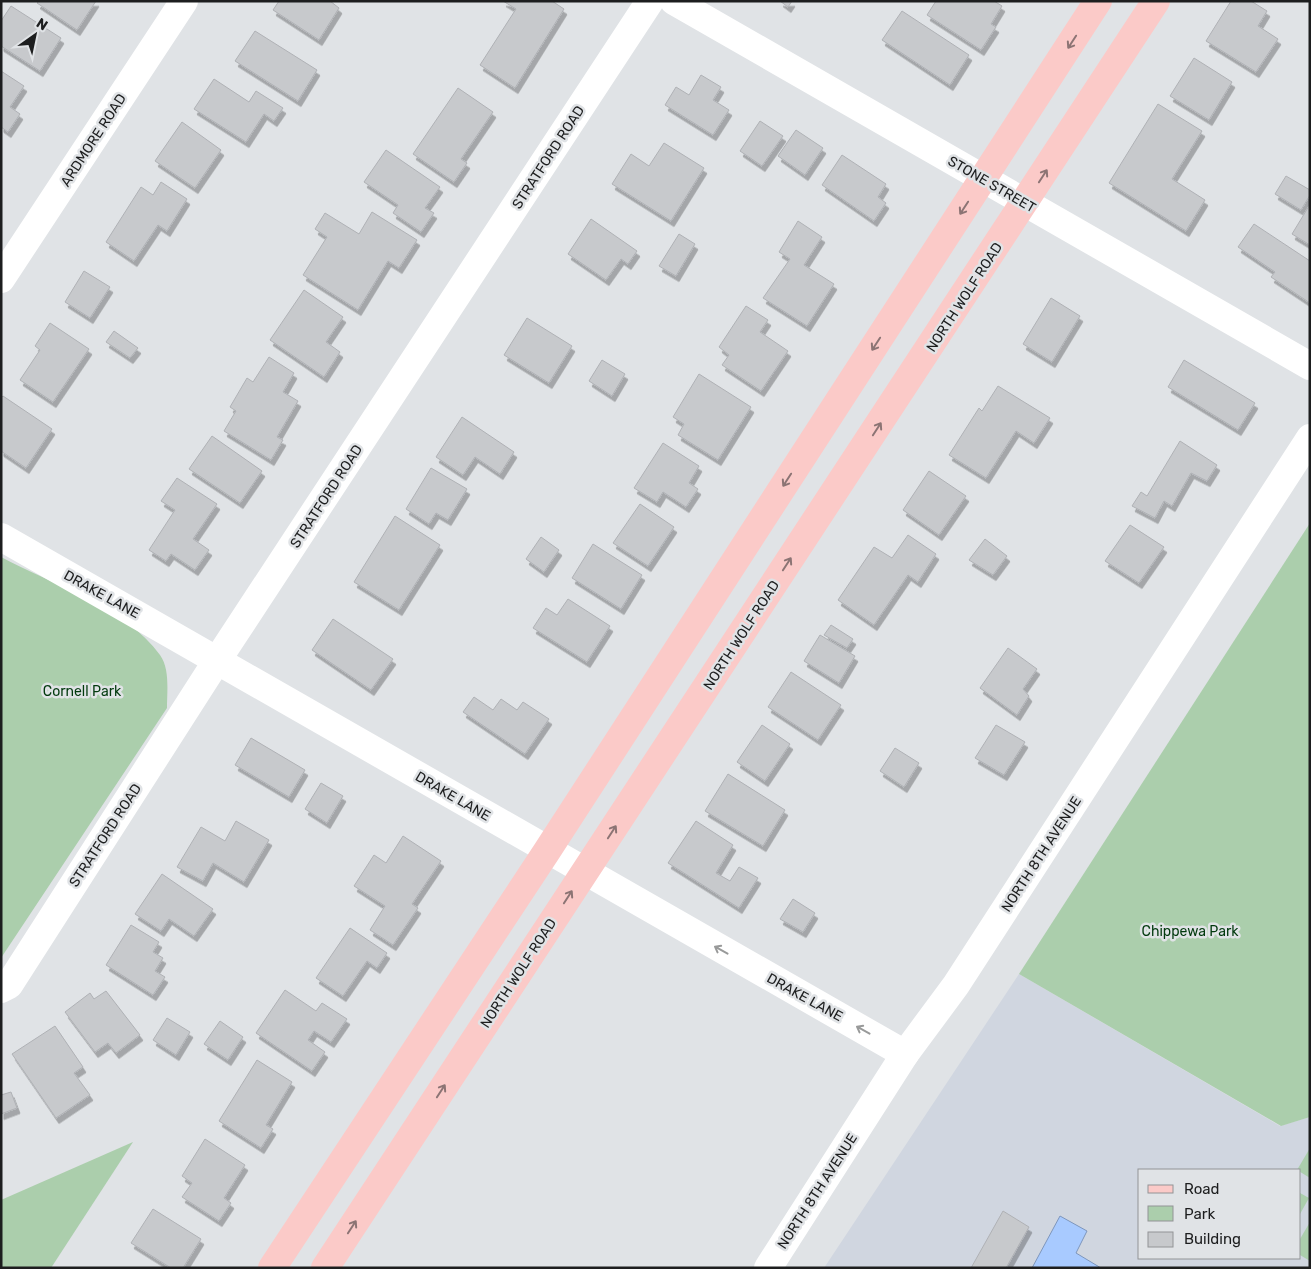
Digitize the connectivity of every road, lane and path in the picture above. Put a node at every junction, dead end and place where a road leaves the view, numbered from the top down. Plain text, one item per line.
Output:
1 (184, 1) edge
2 (650, 1) edge
3 (674, 1) edge
4 (1098, 1) edge
5 (1156, 1) edge
6 (983, 179) junction
7 (1025, 203) junction
8 (1, 280) edge
9 (1310, 366) edge
10 (1310, 438) edge
11 (1, 537) edge
12 (218, 659) junction
13 (547, 851) junction
14 (585, 872) junction
15 (1, 989) edge
16 (905, 1054) junction
17 (272, 1268) edge
18 (325, 1268) edge
19 (768, 1268) edge

1 - 8 street, ARDMORE ROAD
2 - 12 street, STRATFORD ROAD
3 - 6 street, STONE STREET
4 -> 6 main road
7 -> 5 main road, NORTH WOLF ROAD
6 - 7 street, STONE STREET
6 -> 13 main road
7 - 9 street, STONE STREET
14 -> 7 main road, NORTH WOLF ROAD
10 - 16 street, NORTH 8TH AVENUE
11 - 12 street, DRAKE LANE
12 - 13 street, DRAKE LANE
12 - 15 street, STRATFORD ROAD
13 - 14 street, DRAKE LANE
13 - 17 main road
16 -> 14 street, DRAKE LANE
18 -> 14 main road, NORTH WOLF ROAD
16 - 19 street, NORTH 8TH AVENUE

